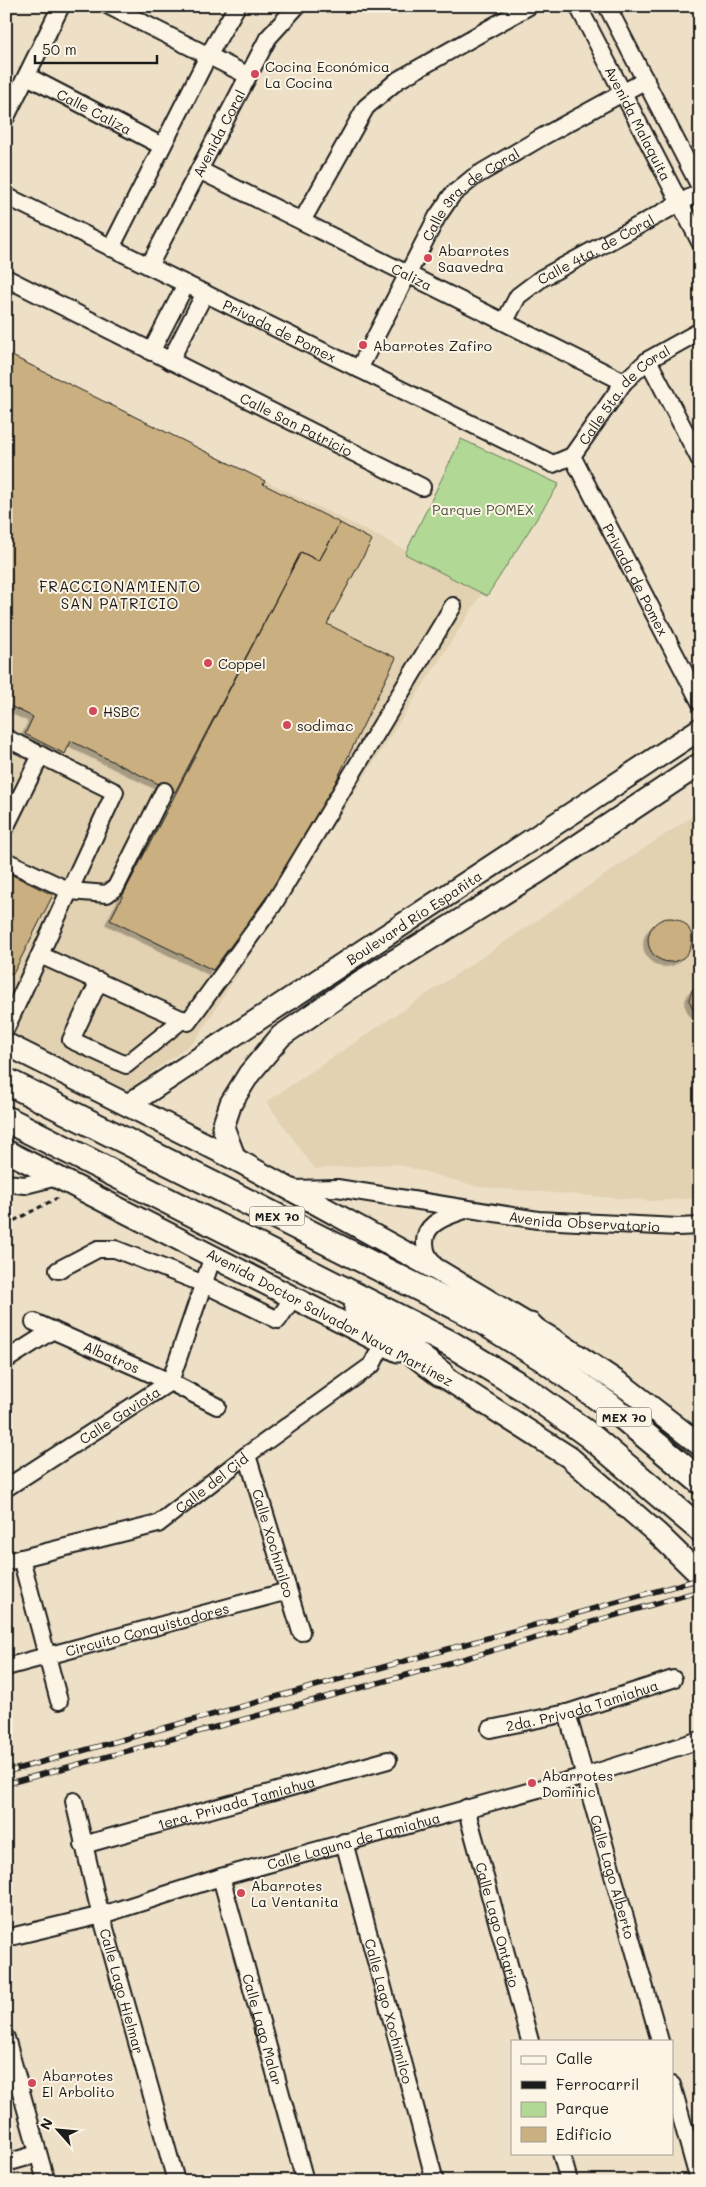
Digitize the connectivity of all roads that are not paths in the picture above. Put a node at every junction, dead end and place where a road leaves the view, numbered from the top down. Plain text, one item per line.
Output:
1 (61, 6) edge
2 (109, 6) edge
3 (237, 6) edge
4 (297, 6) edge
5 (529, 6) edge
6 (578, 6) edge
7 (607, 6) edge
8 (208, 56) junction
9 (247, 75) junction
10 (27, 76) junction
11 (646, 80) junction
12 (622, 92) junction
13 (6, 118) edge
14 (162, 146) junction
15 (199, 170) junction
16 (700, 187) edge
17 (700, 192) edge
18 (6, 196) edge
19 (679, 203) junction
20 (302, 221) junction
21 (700, 242) edge
22 (111, 248) junction
23 (150, 266) junction
24 (408, 273) junction
25 (6, 278) edge
26 (186, 284) junction
27 (205, 293) junction
28 (505, 322) junction
29 (700, 331) edge
30 (151, 352) junction
31 (648, 360) junction
32 (170, 361) junction
33 (359, 369) junction
34 (624, 382) junction
35 (572, 456) junction
36 (700, 460) edge
37 (553, 464) joint
38 (422, 487) dead end
39 (453, 606) dead end
40 (700, 702) edge
41 (700, 729) edge
42 (6, 738) edge
43 (41, 755) junction
44 (700, 764) edge
45 (164, 791) dead end
46 (6, 826) edge
47 (6, 861) edge
48 (70, 891) junction
49 (40, 955) junction
50 (99, 981) junction
51 (11, 1004) edge
52 (183, 1019) junction
53 (6, 1028) edge
54 (6, 1044) edge
55 (6, 1081) edge
56 (128, 1105) junction
57 (6, 1119) edge
58 (6, 1151) edge
59 (235, 1159) junction
60 (57, 1177) junction
61 (6, 1184) edge
62 (291, 1190) junction
63 (471, 1208) junction
64 (700, 1226) edge
65 (213, 1256) junction
66 (58, 1270) dead end
67 (437, 1270) junction
68 (309, 1272) junction
69 (204, 1284) junction
70 (294, 1296) junction
71 (34, 1322) dead end
72 (530, 1326) junction
73 (53, 1330) junction
74 (384, 1343) junction
75 (6, 1360) edge
76 (441, 1374) junction
77 (170, 1382) junction
78 (217, 1406) dead end
79 (610, 1406) junction
80 (700, 1445) edge
81 (247, 1455) junction
82 (700, 1481) edge
83 (6, 1488) edge
84 (700, 1529) edge
85 (13, 1560) edge
86 (700, 1575) edge
87 (288, 1591) junction
88 (300, 1632) dead end
89 (48, 1655) junction
90 (6, 1667) edge
91 (673, 1679) dead end
92 (59, 1701) dead end
93 (567, 1713) junction
94 (490, 1729) dead end
95 (700, 1740) edge
96 (388, 1760) dead end
97 (585, 1776) junction
98 (74, 1801) dead end
99 (466, 1808) junction
100 (344, 1842) junction
101 (83, 1845) junction
102 (221, 1877) junction
103 (102, 1915) junction
104 (6, 1938) edge
105 (6, 2038) edge
106 (530, 2040) edge
107 (660, 2040) edge
108 (674, 2093) edge
109 (38, 2154) junction
110 (561, 2154) edge
111 (6, 2163) edge
112 (46, 2181) edge
113 (176, 2181) edge
114 (305, 2181) edge
115 (435, 2181) edge
116 (569, 2181) edge
117 (699, 2181) edge

1 - 10 street
2 - 8 street
3 - 8 street
4 - 9 street, Avenida Coral
5 - 20 street
6 - 12 street, Avenida Malaquita
7 - 11 street, Avenida Malaquita
8 - 9 street
8 - 14 street
9 - 15 street, Avenida Coral
10 - 13 street
10 - 14 street, Calle Caliza
11 - 12 street, Calle 3ra. de Coral
11 - 16 street, Avenida Malaquita
12 - 19 street, Avenida Malaquita
12 - 24 street, Calle 3ra. de Coral
14 - 22 street
15 - 20 street, Caliza
15 - 23 street, Avenida Coral
17 - 19 street, Calle 4ta. de Coral
18 - 22 street, Privada de Pomex
19 - 21 street, Avenida Malaquita
19 - 28 street, Calle 4ta. de Coral
20 - 24 street, Caliza
22 - 23 street, Privada de Pomex
23 - 26 street, Privada de Pomex
24 - 28 street, Caliza
24 - 33 street, Calle 3ra. de Coral
25 - 30 street, Calle San Patricio
26 - 27 street, Privada de Pomex
26 - 30 street
27 - 32 street
27 - 33 street, Privada de Pomex
28 - 34 street, Caliza
29 - 31 street, Calle 5ta. de Coral
30 - 32 street, Calle San Patricio
31 - 34 street, Calle 5ta. de Coral
31 - 36 street
32 - 38 street, Calle San Patricio
33 - 37 street, Privada de Pomex
34 - 35 street, Calle 5ta. de Coral
35 - 37 street, Calle 5ta. de Coral
35 - 40 street, Privada de Pomex
39 - 52 street
41 - 56 main road, Boulevard Río Españita
42 - 43 street
43 - 46 street
43 - 48 street
44 - 59 main road, Boulevard Río Españita
45 - 48 street
47 - 48 street
48 - 49 street
49 - 50 street
49 - 51 street
50 - 52 street
50 - 52 street
51 - 53 street
54 - 56 main road
55 - 79 highway, MEX 70
56 - 59 main road
57 - 68 highway, Avenida Doctor Salvador Nava Martínez / MEX 70
58 - 60 main road, Avenida Doctor Salvador Nava Martínez
59 - 62 main road
60 - 61 street
60 - 65 main road, Avenida Doctor Salvador Nava Martínez
62 - 63 street, Avenida Observatorio
62 - 67 main road
63 - 64 street, Avenida Observatorio
63 - 67 street
65 - 69 street, Calle Gaviota
65 - 70 main road, Avenida Doctor Salvador Nava Martínez
66 - 69 street
67 - 72 main road
68 - 76 highway
68 - 84 highway, Avenida Doctor Salvador Nava Martínez / MEX 70
69 - 70 street
69 - 77 street, Calle Gaviota
70 - 74 main road, Avenida Doctor Salvador Nava Martínez
71 - 73 street, Albatros
72 - 79 highway
72 - 80 main road
73 - 75 street
73 - 77 street, Albatros
74 - 76 main road, Avenida Doctor Salvador Nava Martínez
74 - 81 street, Calle del Cid
76 - 86 main road, Avenida Doctor Salvador Nava Martínez
77 - 78 street, Albatros
77 - 83 street, Calle Gaviota
79 - 82 highway, MEX 70
81 - 85 street, Calle del Cid
81 - 87 street, Calle Xochimilco
85 - 89 street
87 - 88 street, Calle Xochimilco
87 - 89 street, Circuito Conquistadores
89 - 90 street, Circuito Conquistadores
89 - 92 street
91 - 93 street, 2da. Privada Tamiahua
93 - 94 street, 2da. Privada Tamiahua
93 - 97 street, Calle Lago Alberto
95 - 97 street, Calle Laguna de Tamiahua
96 - 101 street, 1era. Privada Tamiahua
97 - 99 street, Calle Laguna de Tamiahua
97 - 107 street, Calle Lago Alberto
98 - 101 street, Calle Lago Hielmar
99 - 100 street, Calle Laguna de Tamiahua
99 - 106 street, Calle Lago Ontario
100 - 102 street, Calle Laguna de Tamiahua
100 - 115 street, Calle Lago Xochimilco
101 - 103 street, Calle Lago Hielmar
102 - 103 street, Calle Laguna de Tamiahua
102 - 114 street, Calle Lago Malar
103 - 104 street, Calle Laguna de Tamiahua
103 - 113 street, Calle Lago Hielmar
105 - 109 street
108 - 117 street
109 - 111 street
109 - 112 street
110 - 116 street

